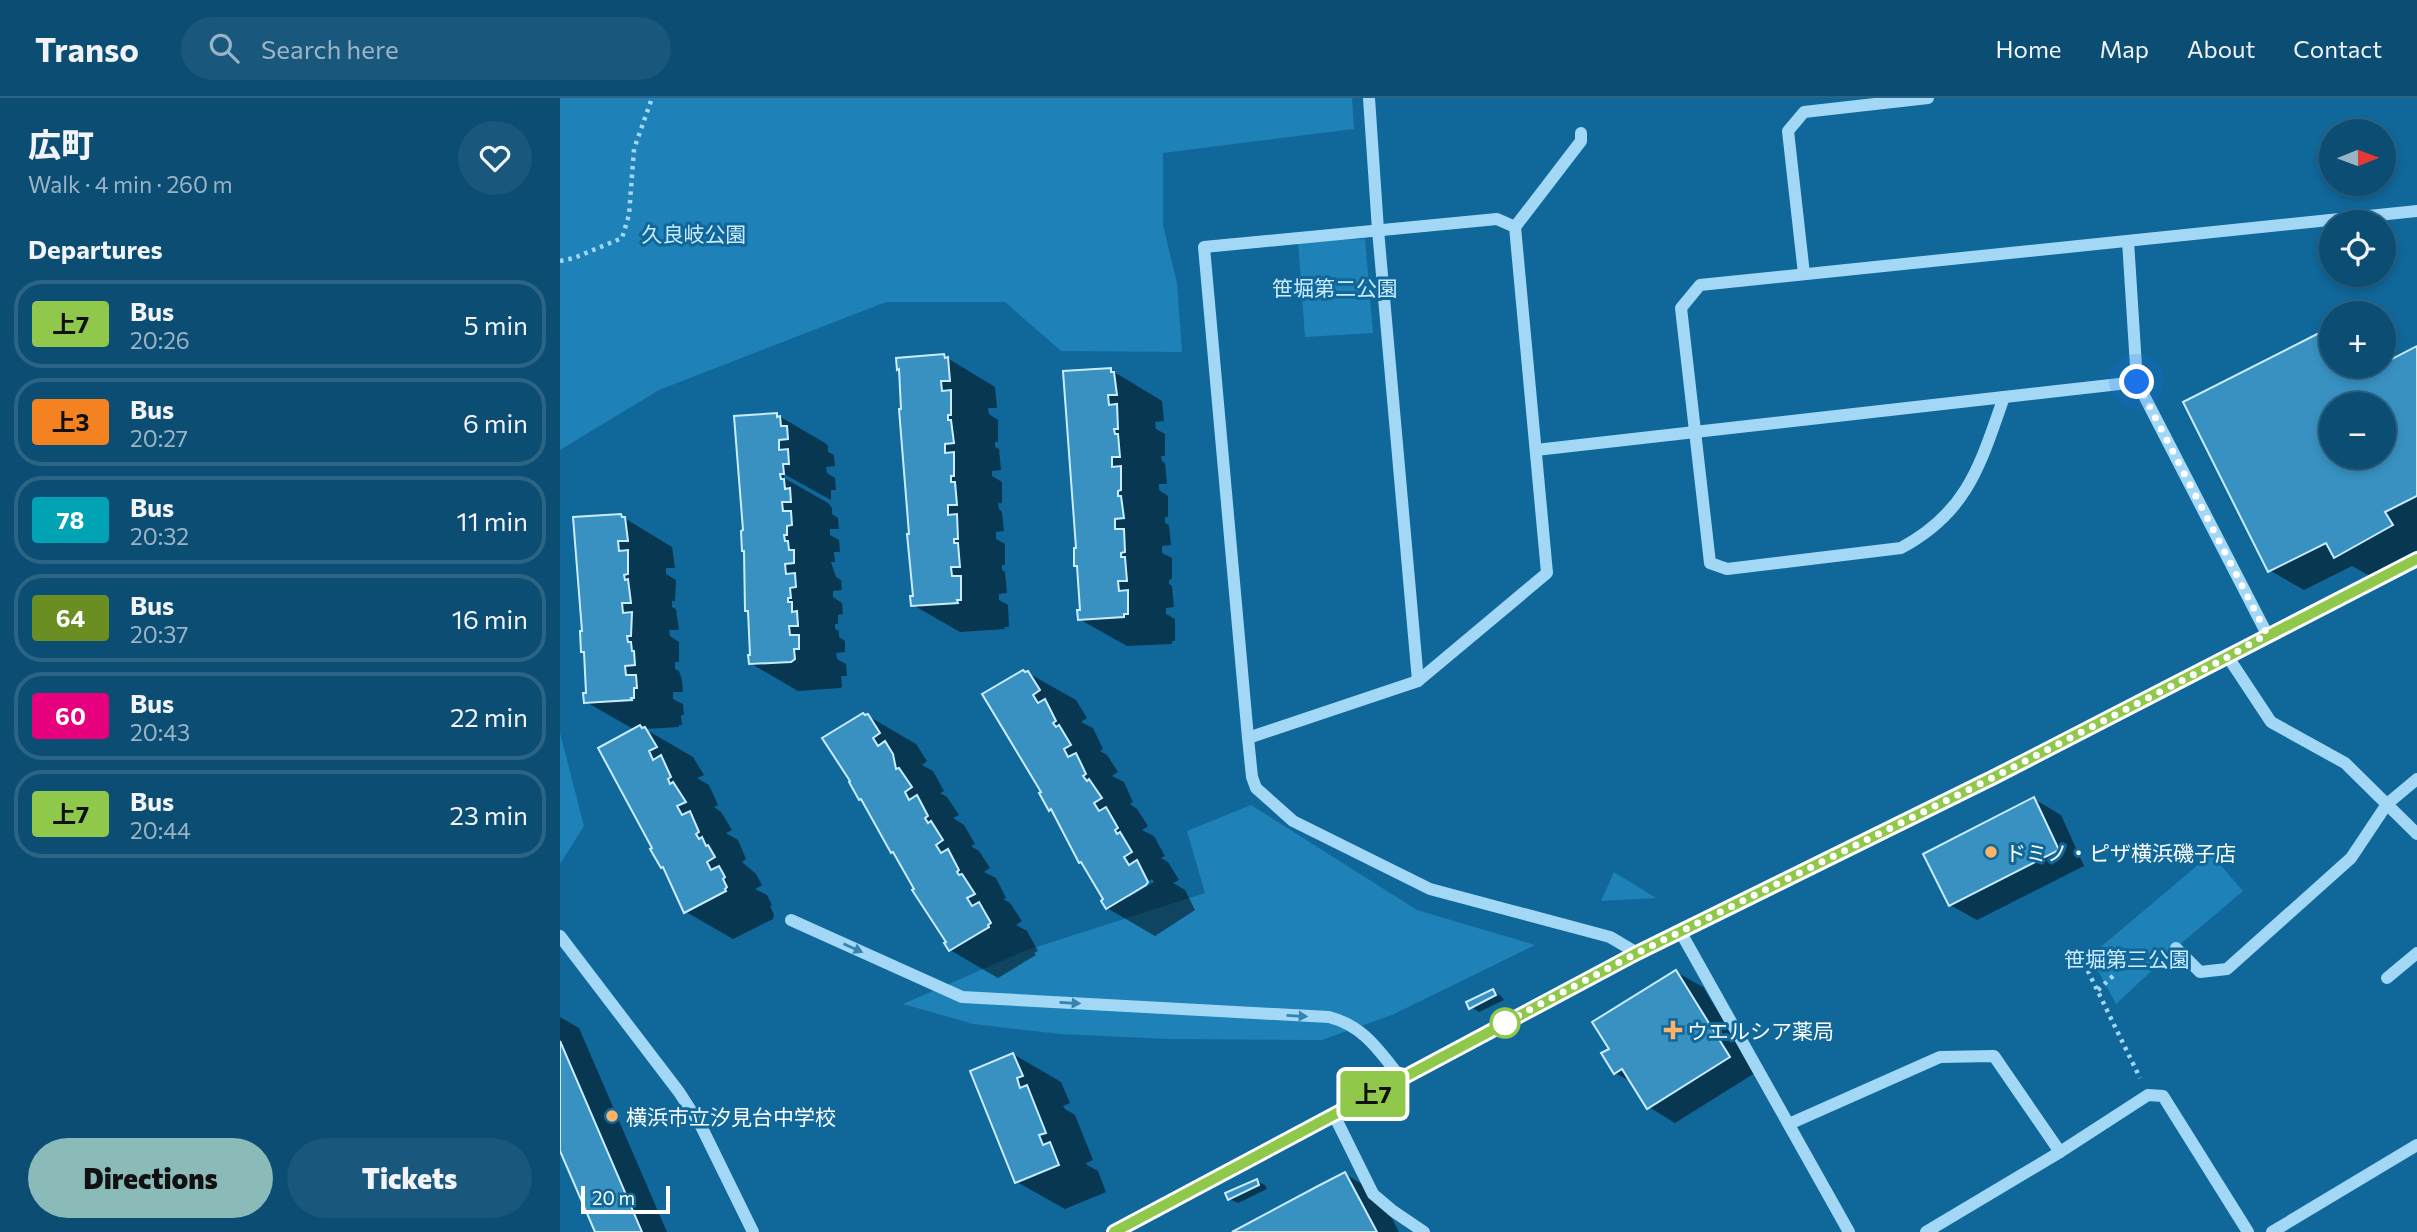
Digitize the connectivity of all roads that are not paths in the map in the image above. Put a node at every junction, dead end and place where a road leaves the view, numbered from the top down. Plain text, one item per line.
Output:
1 (1370, 98) edge
2 (1928, 98) edge
3 (1894, 100) edge
4 (1581, 133) dead end
5 (2417, 211) edge
6 (1515, 227) junction
7 (1378, 230) junction
8 (2128, 241) junction
9 (1804, 274) junction
10 (2137, 382) junction
11 (2004, 397) junction
12 (1696, 433) junction
13 (1536, 450) junction
14 (2417, 559) edge
15 (2267, 634) junction
16 (2228, 657) junction
17 (1418, 681) junction
18 (1248, 738) junction
19 (2417, 779) edge
20 (2386, 804) junction
21 (2417, 834) edge
22 (791, 920) dead end
23 (1680, 931) junction
24 (560, 936) edge
25 (2176, 948) dead end
26 (1637, 953) junction
27 (2417, 953) edge
28 (2387, 978) dead end
29 (1401, 1078) junction
30 (1334, 1115) junction
31 (1788, 1124) junction
32 (2417, 1145) edge
33 (2060, 1152) junction
34 (753, 1232) edge
35 (1114, 1232) edge
36 (1424, 1232) edge
37 (1849, 1232) edge
38 (1926, 1232) edge
39 (2248, 1232) edge
40 (2272, 1232) edge

1 - 7 street
2 - 3 street
3 - 9 street
4 - 6 street
5 - 8 street
6 - 7 street
6 - 13 street
7 - 17 street
7 - 18 street
8 - 9 street
8 - 10 street
9 - 12 street
10 - 11 street
10 - 15 street
11 - 12 street
11 - 12 street
12 - 13 street
13 - 17 street
14 - 15 street
15 - 16 street
16 - 20 street
16 - 23 street
17 - 18 street
18 - 26 street
19 - 20 street
20 - 21 street
20 - 25 street
22 -> 29 street
23 - 26 street
23 - 31 street
24 - 34 street
26 - 29 street
27 - 28 street
29 - 30 street
30 - 35 street
30 - 36 street
31 - 33 street
31 - 37 street
32 - 40 street
33 - 38 street
33 - 39 street

